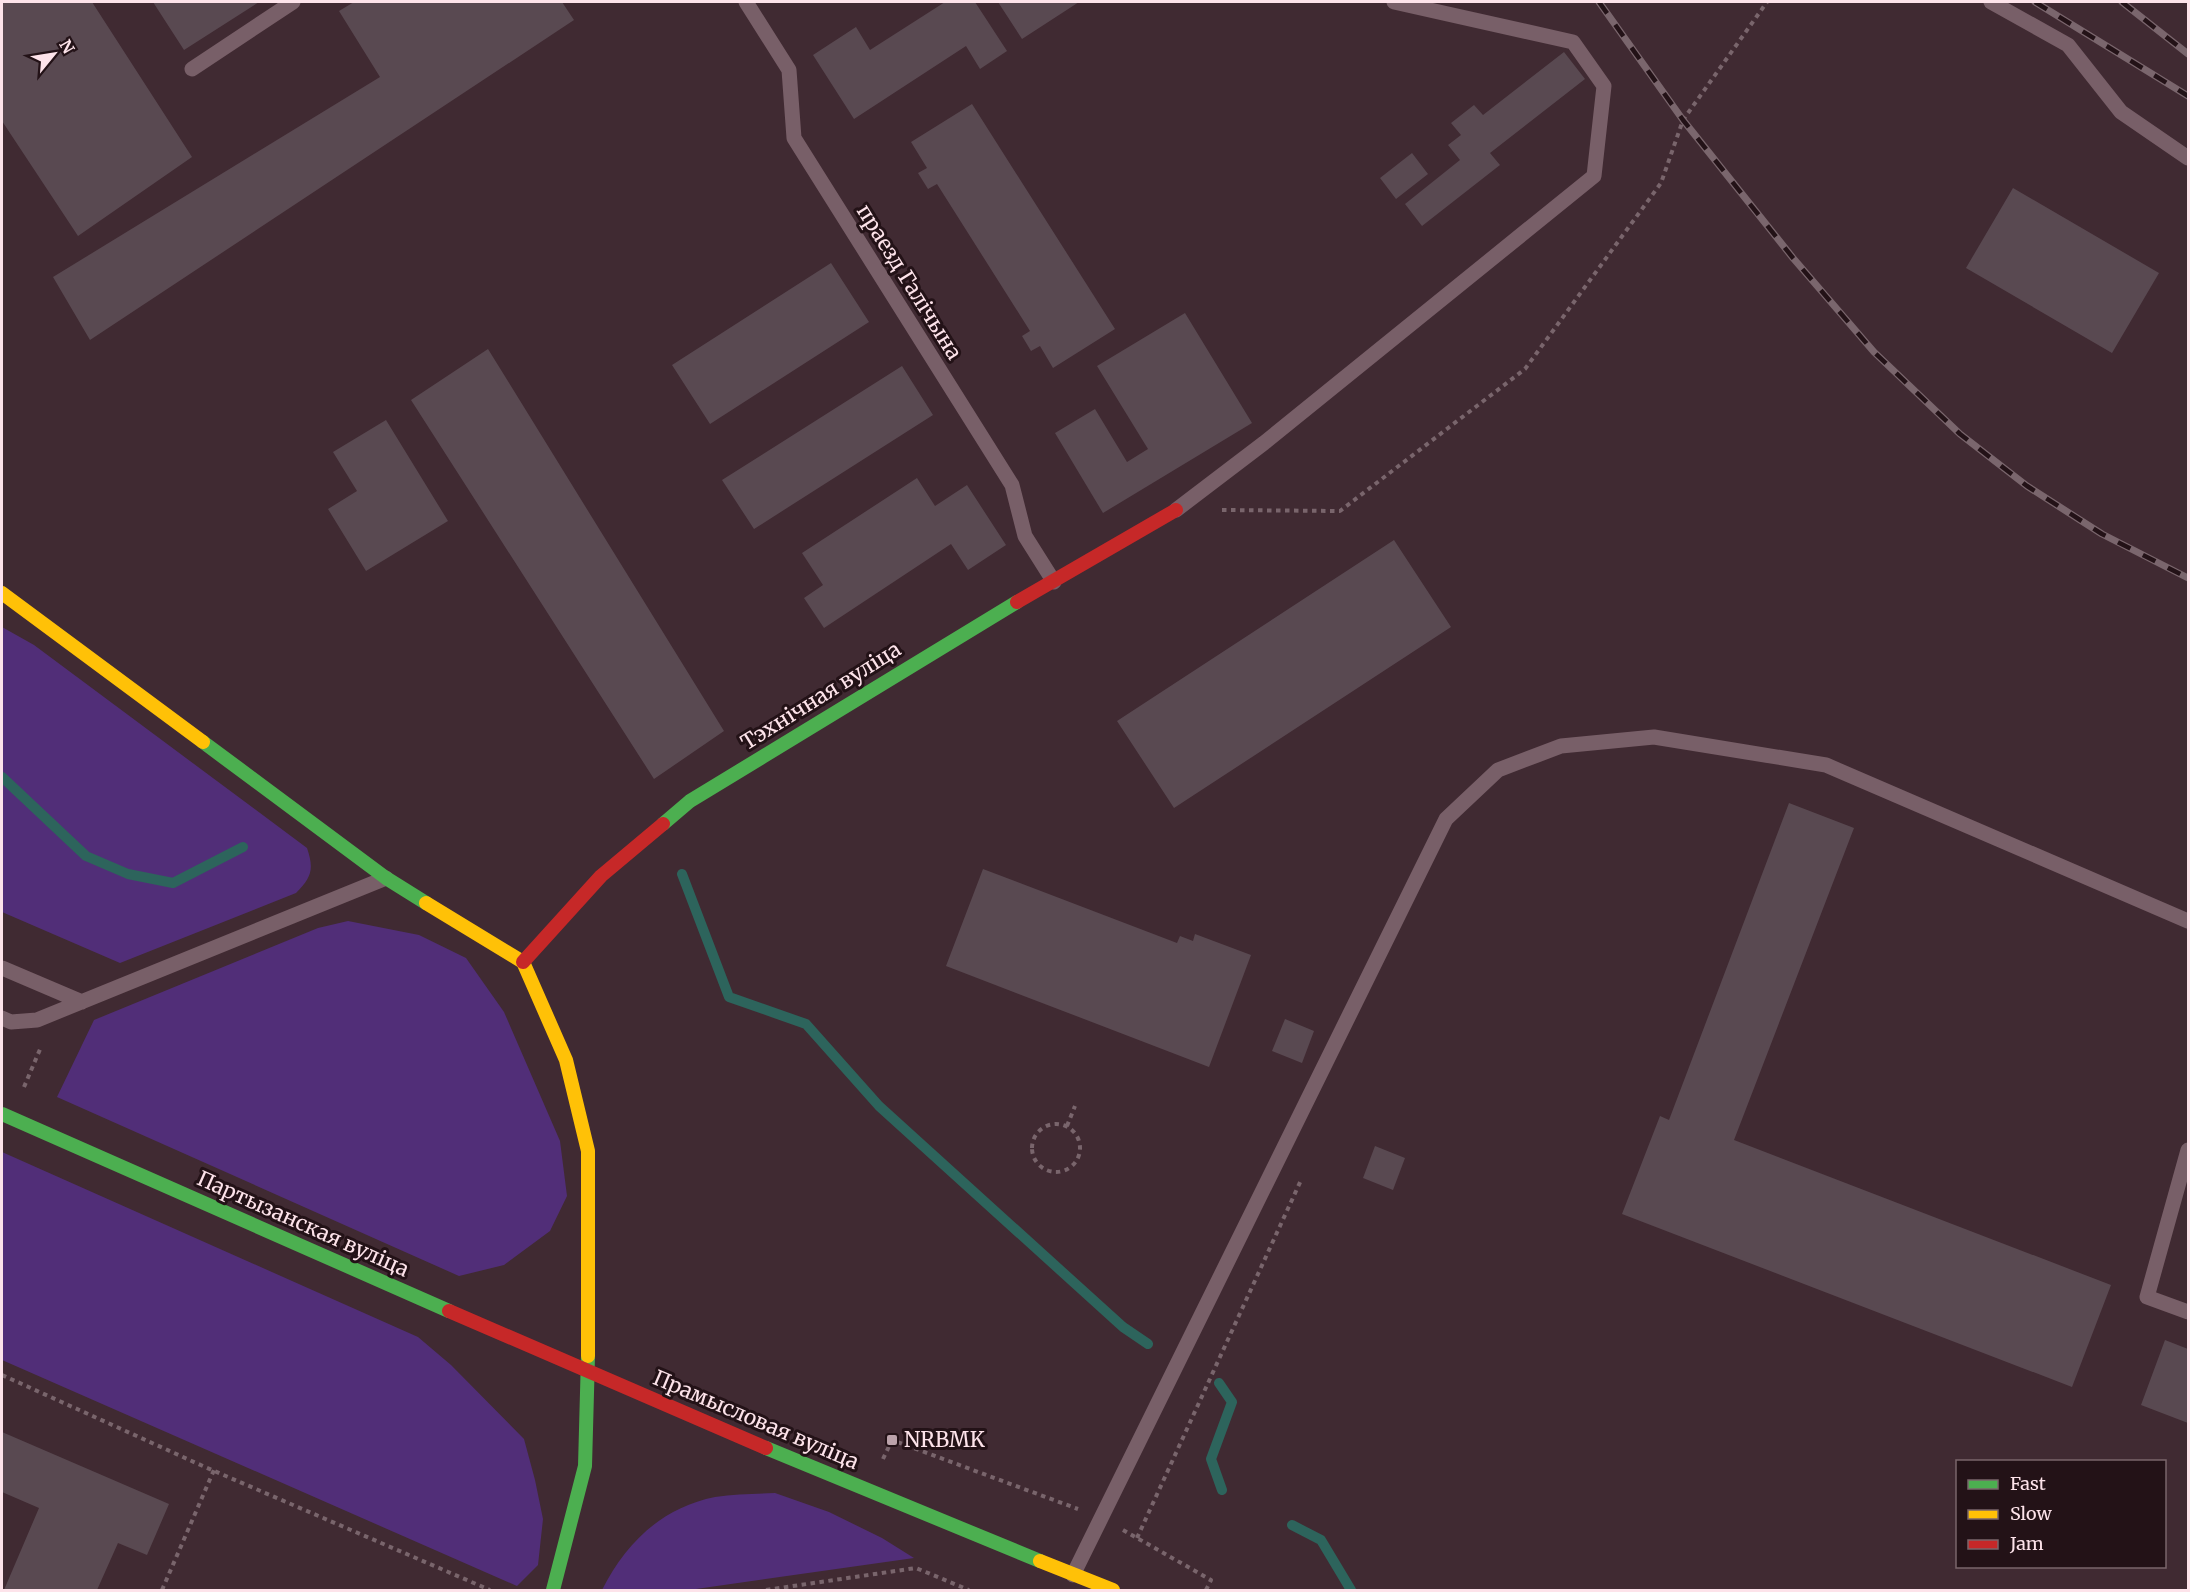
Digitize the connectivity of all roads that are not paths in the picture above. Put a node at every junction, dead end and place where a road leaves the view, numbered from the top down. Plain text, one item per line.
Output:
1 (293, 2) edge
2 (746, 2) edge
3 (1394, 2) edge
4 (1991, 2) edge
5 (192, 69) dead end
6 (2188, 158) edge
7 (1176, 510) joint
8 (1054, 582) junction
9 (2, 593) edge
10 (386, 878) junction
11 (2188, 921) edge
12 (523, 962) junction
13 (2, 968) edge
14 (82, 1002) junction
15 (2, 1018) edge
16 (6, 1116) edge
17 (2188, 1150) edge
18 (2188, 1312) edge
19 (588, 1372) junction
20 (1073, 1575) junction
21 (554, 1590) edge
22 (1113, 1590) edge

1 - 5 lane
2 - 8 lane, праезд Галічына
3 - 7 lane
4 - 6 lane
7 - 8 main road, Тэхнічная вуліца
8 - 12 main road, Тэхнічная вуліца
9 - 10 main road
10 - 12 main road
10 - 14 lane
11 - 20 lane
12 - 19 main road
13 - 14 lane
14 - 15 lane
16 - 19 main road, Партызанская вуліца
17 - 18 lane
19 - 20 main road, Прамысловая вуліца
19 - 21 main road
20 - 22 main road, Прамысловая вуліца

